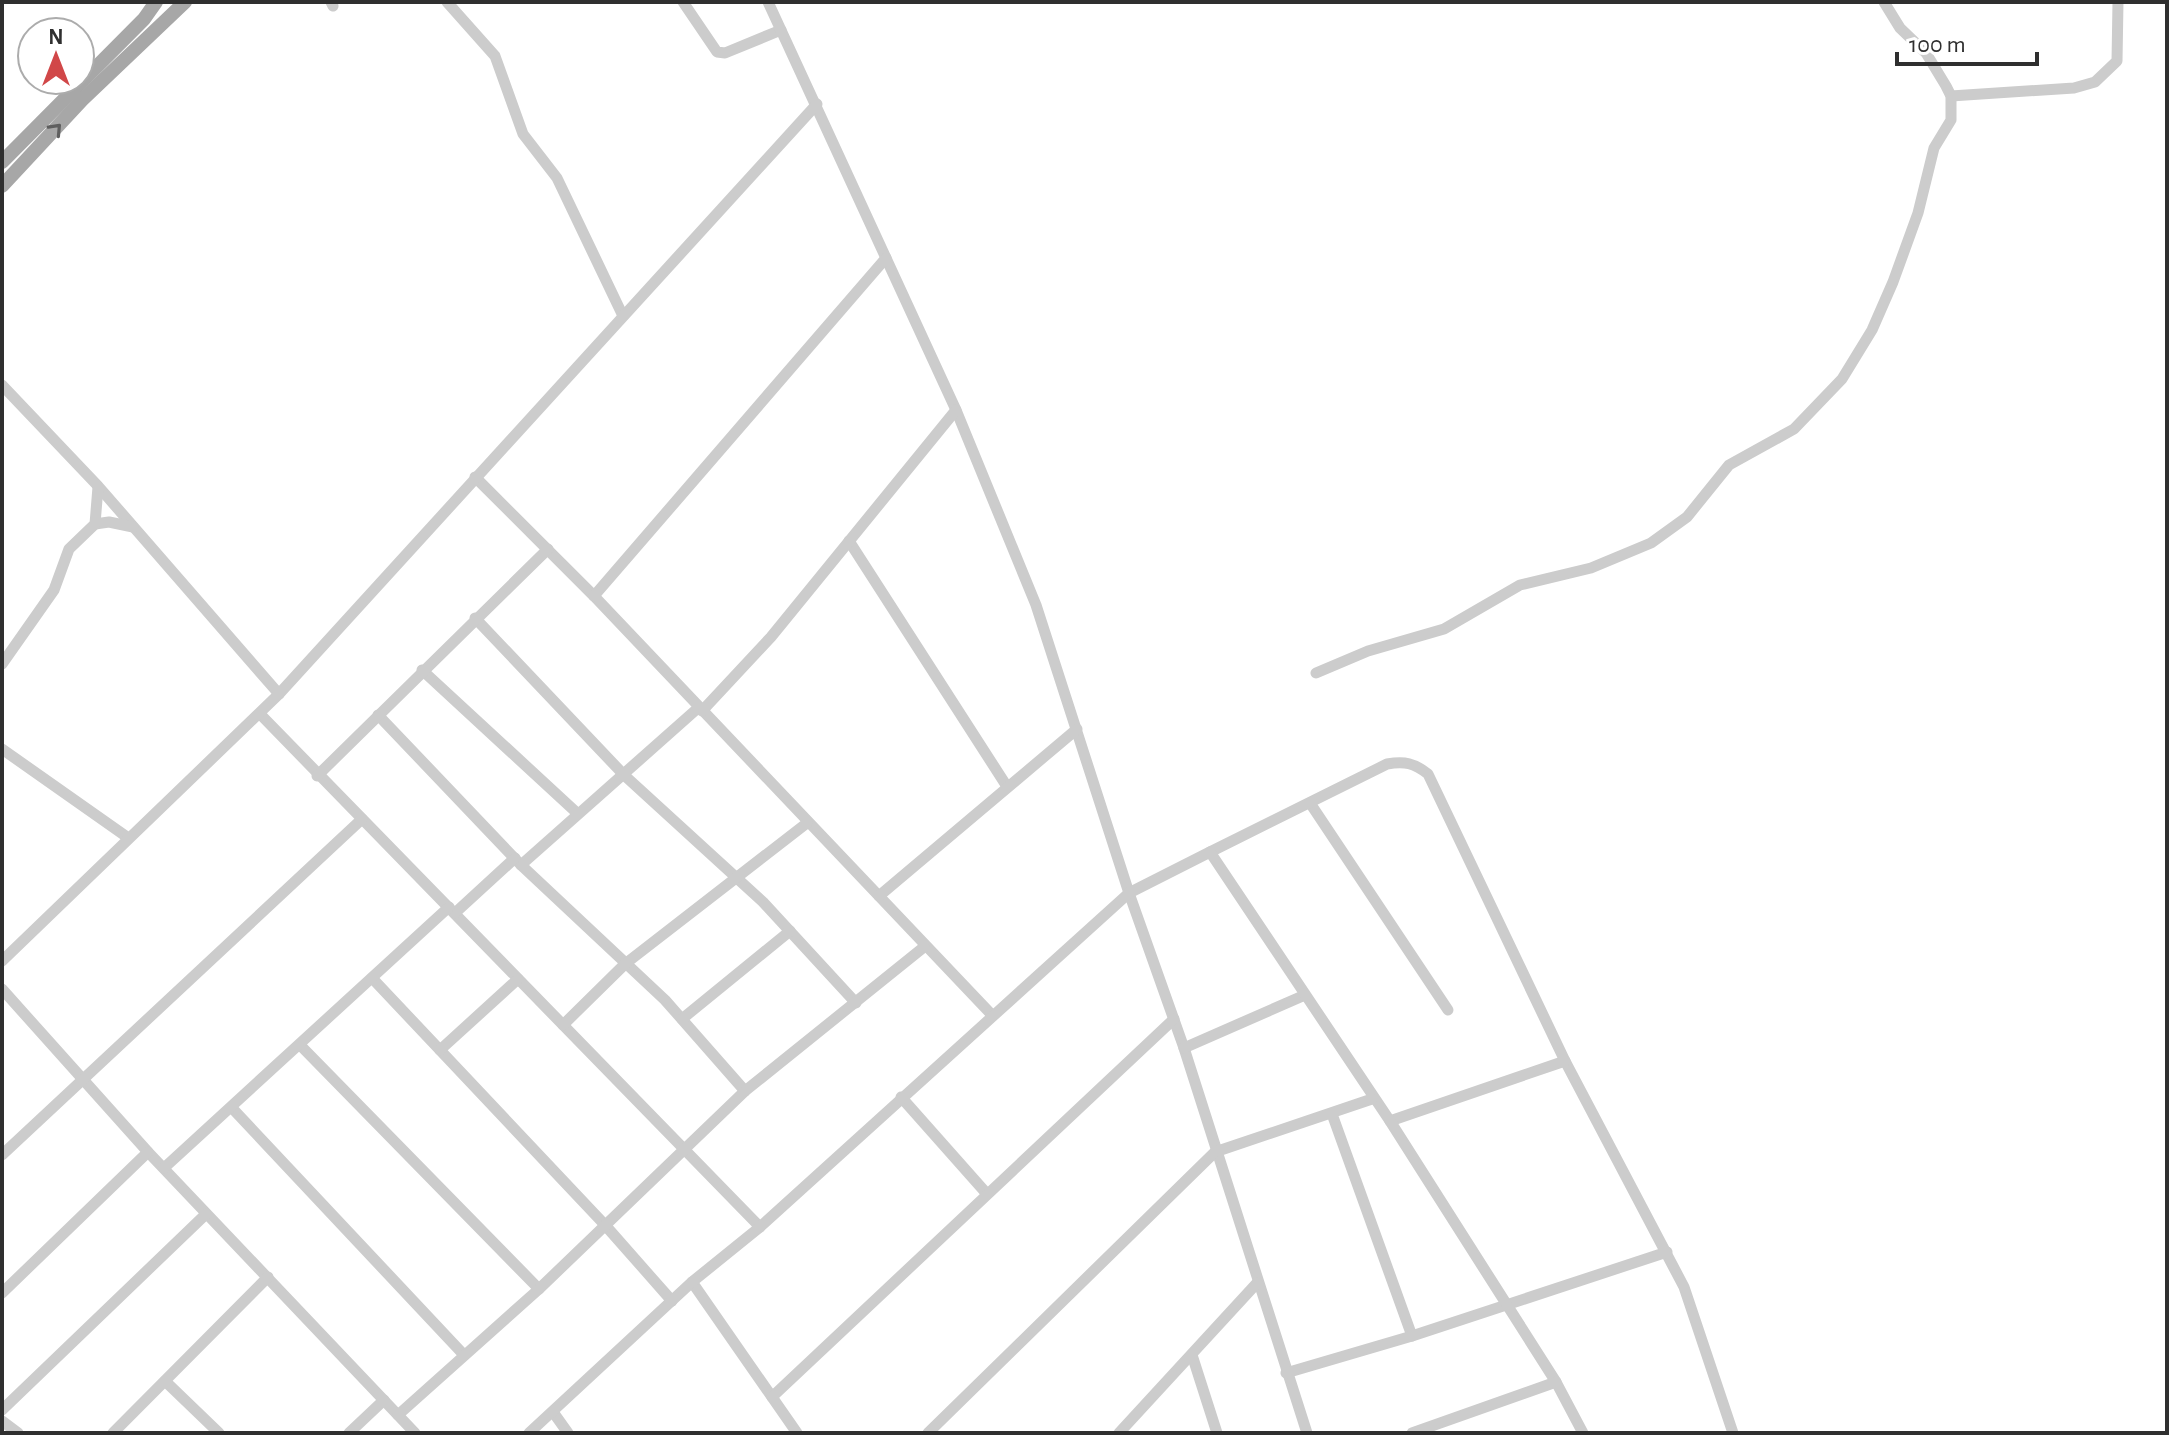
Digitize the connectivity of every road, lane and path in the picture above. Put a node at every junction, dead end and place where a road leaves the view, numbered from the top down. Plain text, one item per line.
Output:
1 (156, 2) edge
2 (185, 2) edge
3 (447, 2) edge
4 (683, 2) edge
5 (768, 2) edge
6 (1884, 2) edge
7 (2118, 2) edge
8 (781, 30) junction
9 (1951, 96) junction
10 (817, 104) junction
11 (2, 162) edge
12 (2, 186) edge
13 (886, 258) junction
14 (623, 316) junction
15 (2, 385) edge
16 (956, 410) junction
17 (475, 477) junction
18 (98, 486) junction
19 (95, 524) junction
20 (133, 528) junction
21 (849, 541) junction
22 (548, 549) junction
23 (594, 596) junction
24 (475, 618) junction
25 (2, 664) edge
26 (422, 670) junction
27 (1316, 673) dead end
28 (279, 694) junction
29 (700, 709) junction
30 (260, 714) junction
31 (378, 715) junction
32 (1077, 729) junction
33 (2, 749) edge
34 (624, 775) junction
35 (317, 776) junction
36 (1006, 785) junction
37 (1310, 803) junction
38 (577, 813) junction
39 (362, 819) junction
40 (807, 823) junction
41 (127, 837) junction
42 (1210, 852) junction
43 (518, 861) junction
44 (737, 879) junction
45 (1129, 893) junction
46 (879, 896) junction
47 (452, 910) junction
48 (790, 931) junction
49 (924, 947) junction
50 (2, 961) edge
51 (625, 964) junction
52 (372, 978) junction
53 (518, 979) junction
54 (2, 989) edge
55 (1305, 995) junction
56 (856, 1003) junction
57 (1448, 1010) dead end
58 (992, 1015) junction
59 (682, 1019) junction
60 (1174, 1019) junction
61 (563, 1025) junction
62 (300, 1045) junction
63 (1184, 1048) junction
64 (440, 1050) junction
65 (1565, 1061) junction
66 (83, 1078) junction
67 (745, 1091) junction
68 (901, 1097) junction
69 (1372, 1099) junction
70 (232, 1108) junction
71 (1332, 1114) junction
72 (1390, 1121) junction
73 (684, 1148) junction
74 (148, 1152) junction
75 (1215, 1152) junction
76 (2, 1155) edge
77 (164, 1168) junction
78 (987, 1194) junction
79 (206, 1214) junction
80 (605, 1225) junction
81 (760, 1227) junction
82 (1667, 1252) junction
83 (268, 1277) junction
84 (692, 1282) junction
85 (1257, 1283) junction
86 (539, 1289) junction
87 (2, 1293) edge
88 (672, 1301) junction
89 (1506, 1305) junction
90 (1412, 1336) junction
91 (464, 1355) junction
92 (1192, 1355) junction
93 (1286, 1373) junction
94 (165, 1381) junction
95 (1556, 1382) junction
96 (772, 1397) junction
97 (384, 1400) junction
98 (2, 1410) edge
99 (553, 1412) junction
100 (398, 1415) junction
101 (2, 1421) edge
102 (18, 1433) edge
103 (113, 1433) edge
104 (219, 1433) edge
105 (349, 1433) edge
106 (415, 1433) edge
107 (529, 1433) edge
108 (568, 1433) edge
109 (797, 1433) edge
110 (928, 1433) edge
111 (1119, 1433) edge
112 (1217, 1433) edge
113 (1307, 1433) edge
114 (1412, 1433) edge
115 (1583, 1433) edge
116 (1733, 1433) edge

1 - 11 main road
12 -> 2 main road
3 - 14 street
4 - 8 street
5 - 8 street
6 - 9 street
7 - 9 street
8 - 10 street
9 - 27 street
10 - 13 street
10 - 14 street
13 - 16 street
13 - 23 street
14 - 17 street
15 - 18 street
16 - 21 street
16 - 32 street
17 - 22 street
17 - 28 street
18 - 19 street
18 - 20 street
19 - 20 street
19 - 25 street
20 - 28 street
21 - 29 street
21 - 36 street
22 - 23 street
22 - 24 street
23 - 29 street
24 - 26 street
24 - 34 street
26 - 31 street
26 - 38 street
28 - 30 street
29 - 34 street
29 - 40 street
30 - 35 street
30 - 41 street
31 - 35 street
31 - 43 street
32 - 36 street
32 - 45 street
33 - 41 street
34 - 38 street
34 - 44 street
35 - 39 street
36 - 46 street
37 - 42 street
37 - 57 street
37 - 65 street
38 - 43 street
39 - 47 street
39 - 66 street
40 - 44 street
40 - 46 street
41 - 50 street
42 - 45 street
42 - 55 street
43 - 47 street
43 - 51 street
44 - 48 street
44 - 51 street
45 - 58 street
45 - 60 street
46 - 49 street
47 - 52 street
47 - 53 street
48 - 56 street
48 - 59 street
49 - 56 street
49 - 58 street
51 - 59 street
51 - 61 street
52 - 62 street
52 - 64 street
53 - 61 street
53 - 64 street
54 - 66 street
55 - 63 street
55 - 69 street
56 - 67 street
58 - 68 street
59 - 67 street
60 - 63 street
60 - 78 street
61 - 73 street
62 - 70 street
62 - 86 street
63 - 75 street
64 - 80 street
65 - 72 street
65 - 82 street
66 - 74 street
66 - 76 street
67 - 73 street
68 - 78 street
68 - 81 street
69 - 71 street
69 - 72 street
70 - 77 street
70 - 91 street
71 - 75 street
71 - 90 street
72 - 89 street
73 - 80 street
73 - 81 street
74 - 77 street
74 - 87 street
75 - 85 street
75 - 110 street
77 - 79 street
78 - 96 street
79 - 83 street
79 - 98 street
80 - 86 street
80 - 88 street
81 - 84 street
82 - 89 street
82 - 116 street
83 - 94 street
83 - 97 street
84 - 88 street
84 - 96 street
85 - 92 street
85 - 93 street
86 - 91 street
88 - 99 street
89 - 90 street
89 - 95 street
90 - 93 street
91 - 100 street
92 - 111 street
92 - 112 street
93 - 113 street
94 - 103 street
94 - 104 street
95 - 114 street
95 - 115 street
96 - 109 street
97 - 100 street
97 - 105 street
99 - 107 street
99 - 108 street
100 - 106 street
101 - 102 street

